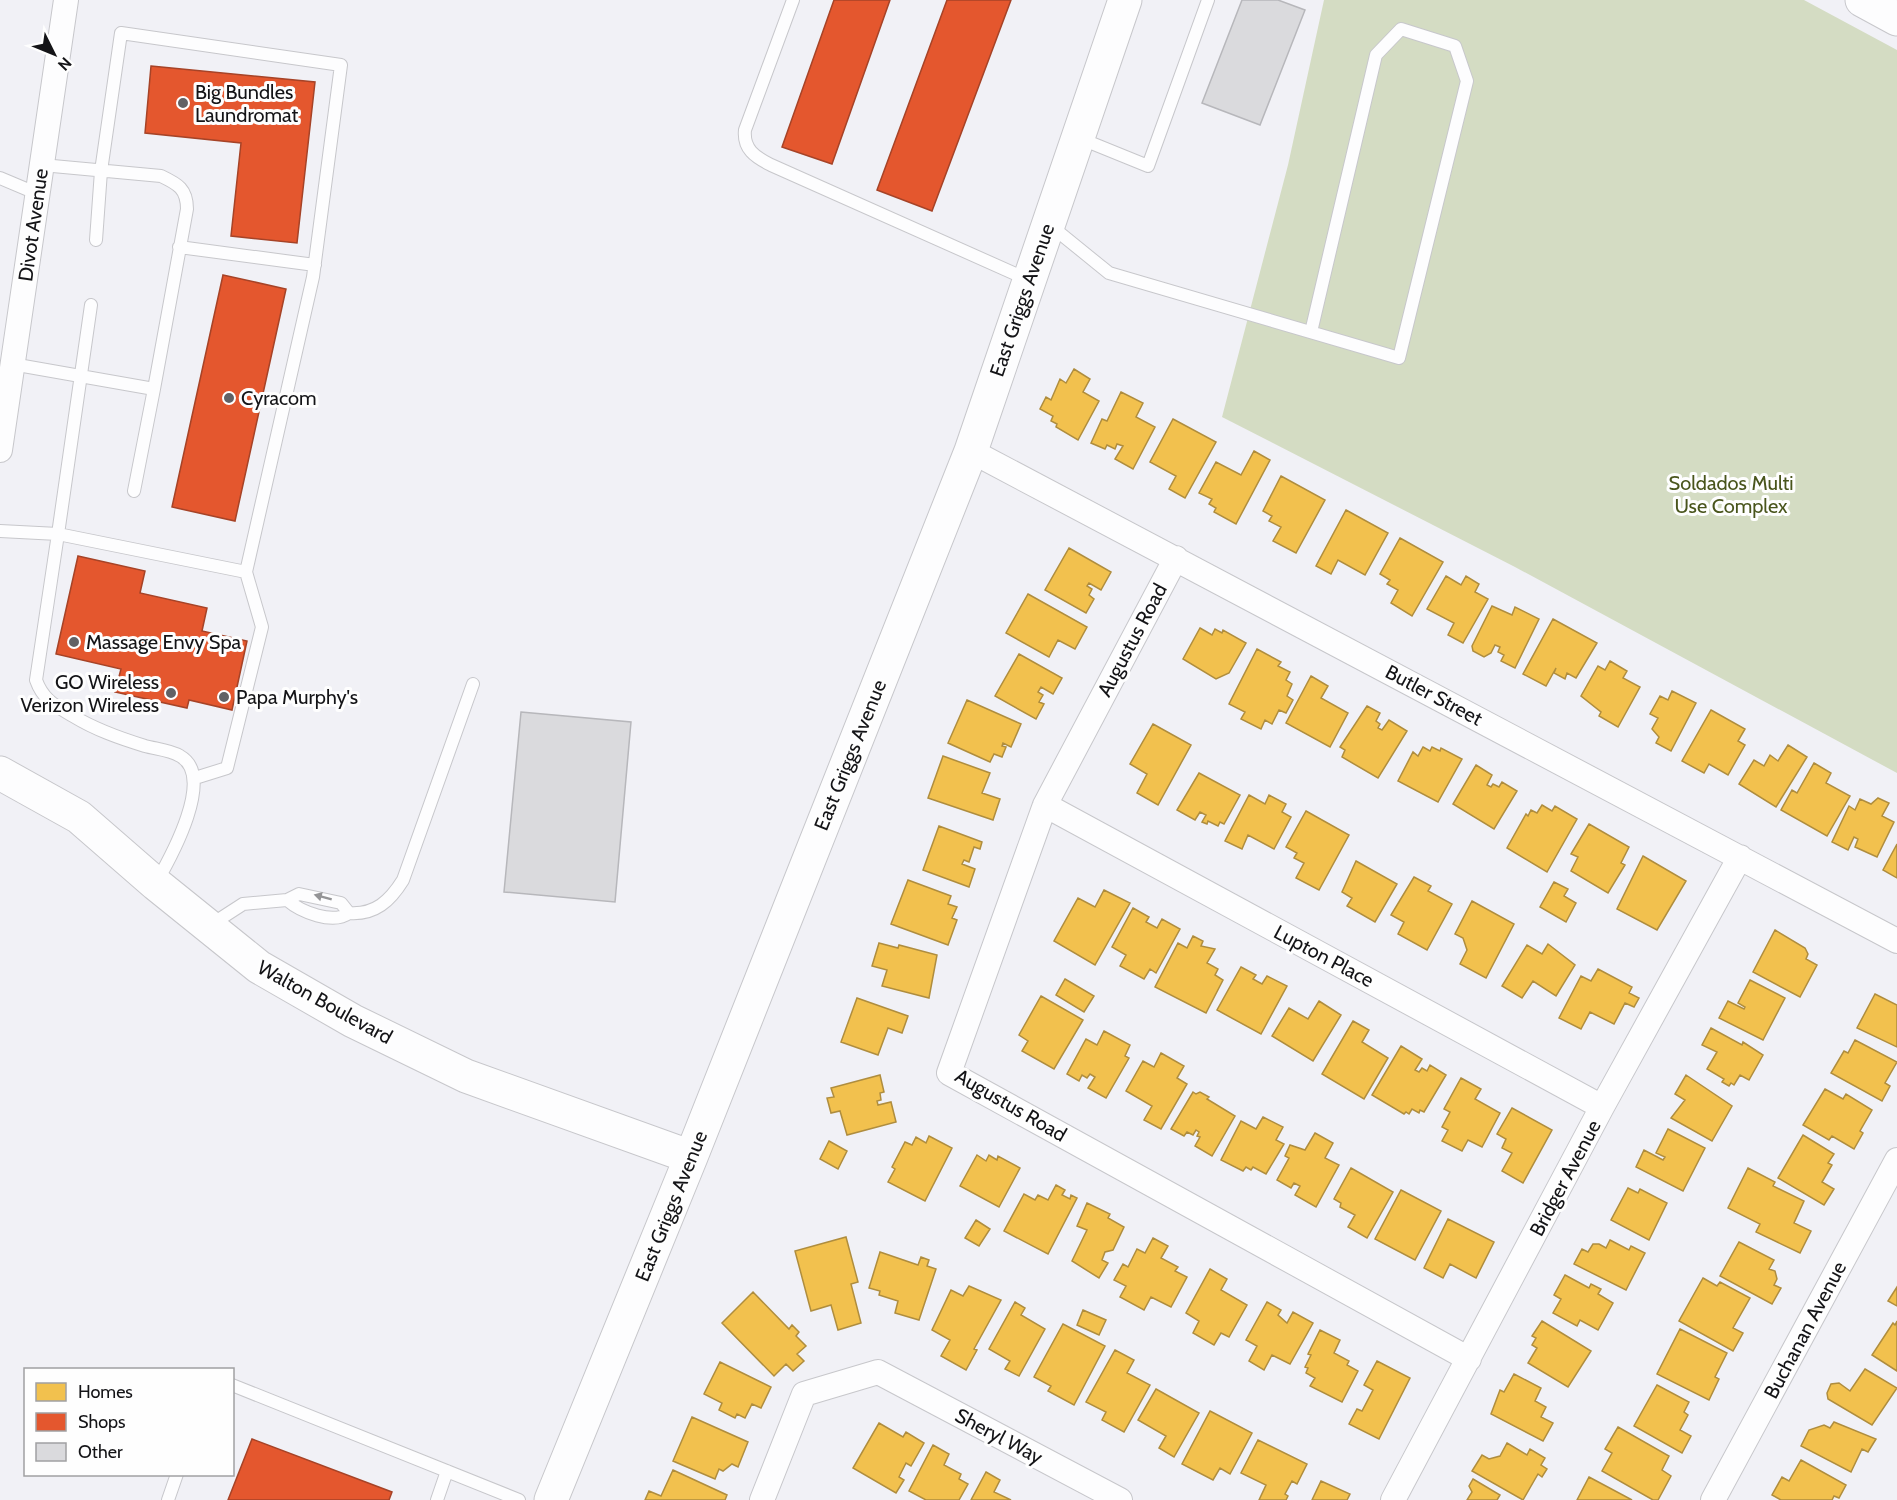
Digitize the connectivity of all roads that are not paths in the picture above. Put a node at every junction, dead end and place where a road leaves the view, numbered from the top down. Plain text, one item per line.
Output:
1 (66, 0) edge
2 (793, 0) edge
3 (1125, 0) edge
4 (1208, 0) edge
5 (1862, 0) edge
6 (1897, 19) edge
7 (1078, 138) junction
8 (42, 165) junction
9 (101, 171) junction
10 (0, 178) edge
11 (38, 194) junction
12 (1048, 224) junction
13 (96, 240) dead end
14 (179, 247) junction
15 (315, 265) junction
16 (1029, 280) junction
17 (91, 305) dead end
18 (1311, 332) junction
19 (12, 364) junction
20 (82, 375) junction
21 (154, 389) junction
22 (0, 450) edge
23 (971, 451) junction
24 (134, 491) dead end
25 (0, 531) edge
26 (58, 534) junction
27 (1176, 558) junction
28 (246, 572) junction
29 (473, 684) dead end
30 (0, 773) edge
31 (195, 778) junction
32 (1045, 805) junction
33 (1740, 857) junction
34 (156, 884) junction
35 (287, 900) junction
36 (349, 913) junction
37 (208, 926) junction
38 (1897, 941) edge
39 (1602, 1107) junction
40 (691, 1157) junction
41 (1897, 1160) edge
42 (1469, 1359) junction
43 (234, 1386) edge
44 (447, 1471) junction
45 (176, 1476) edge
46 (168, 1500) edge
47 (437, 1500) edge
48 (519, 1500) edge
49 (551, 1500) edge
50 (762, 1500) edge
51 (1120, 1500) edge
52 (1393, 1500) edge
53 (1713, 1500) edge

1 - 8 street, Divot Avenue
2 - 16 lane
3 - 7 street, East Griggs Avenue
4 - 7 lane
5 - 6 street
7 - 12 street, East Griggs Avenue
8 - 9 lane
8 - 11 street, Divot Avenue
9 - 13 lane
9 - 14 lane
9 - 15 lane
10 - 11 lane
11 - 19 street, Divot Avenue
12 - 16 street, East Griggs Avenue
12 - 18 lane
14 - 15 lane
14 - 21 lane
15 - 28 lane
16 - 23 street, East Griggs Avenue
17 - 20 lane
18 - 18 lane
19 - 20 lane
19 - 22 street, Divot Avenue
20 - 21 lane
20 - 26 lane
21 - 24 lane
23 - 27 street, Butler Street
23 - 40 street, East Griggs Avenue
25 - 26 lane
26 - 28 lane
26 - 31 lane
27 - 32 street, Augustus Road
27 - 33 street, Butler Street
28 - 31 lane
29 - 36 lane
30 - 34 street, Walton Boulevard
31 - 34 lane
32 - 39 street, Lupton Place
32 - 42 street, Augustus Road
33 - 38 street, Butler Street
33 - 39 street, Bridger Avenue
34 - 37 street, Walton Boulevard
35 - 36 lane
36 -> 35 lane
35 - 37 lane
37 - 40 street, Walton Boulevard
39 - 42 street, Bridger Avenue
40 - 49 street, East Griggs Avenue
41 - 53 street, Buchanan Avenue
42 - 52 street, Bridger Avenue
43 - 44 lane
44 - 47 lane
44 - 48 lane
45 - 46 lane
50 - 51 street, Sheryl Way

